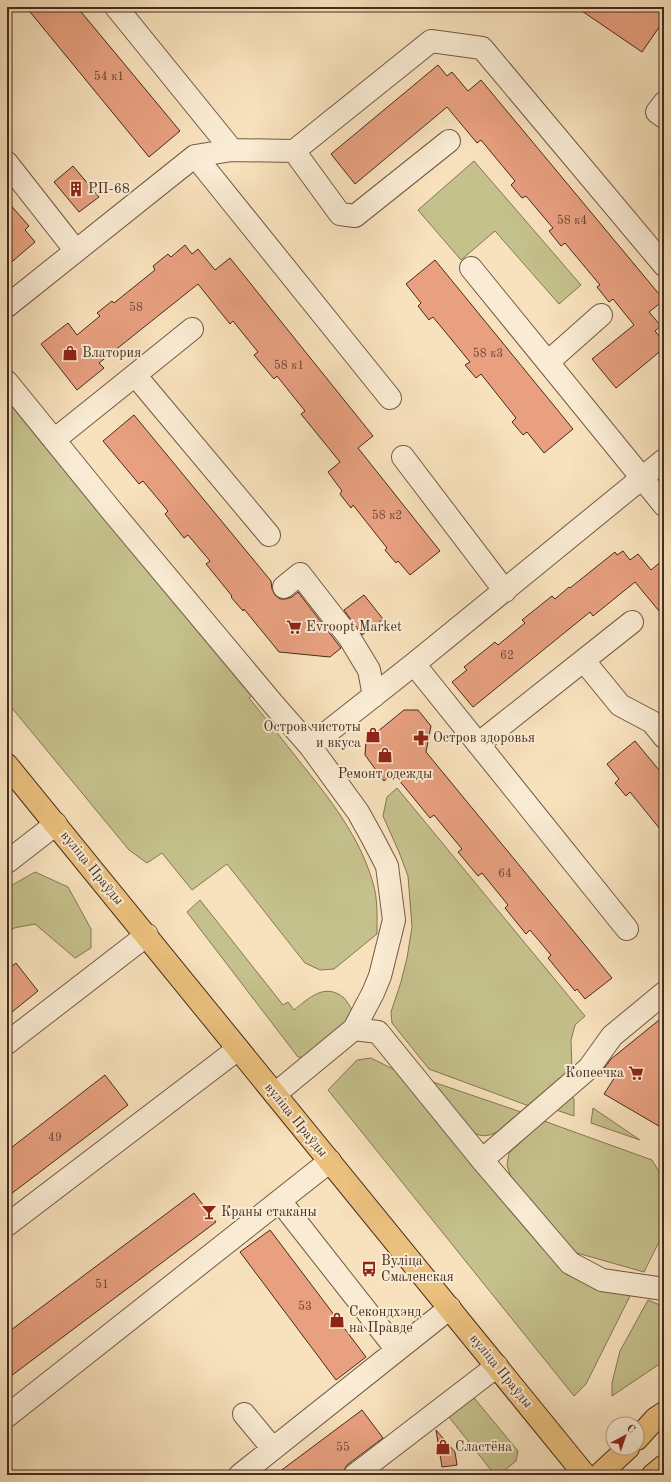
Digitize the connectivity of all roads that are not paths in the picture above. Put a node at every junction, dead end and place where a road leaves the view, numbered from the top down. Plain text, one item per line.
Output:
1 (116, 7) edge
2 (664, 103) edge
3 (664, 117) edge
4 (449, 141) dead end
5 (232, 150) junction
6 (294, 152) junction
7 (195, 156) junction
8 (7, 163) edge
9 (76, 251) junction
10 (664, 265) edge
11 (471, 268) dead end
12 (7, 306) edge
13 (601, 315) dead end
14 (192, 329) dead end
15 (548, 362) junction
16 (136, 375) junction
17 (7, 382) edge
18 (390, 398) dead end
19 (54, 440) junction
20 (403, 457) dead end
21 (664, 460) edge
22 (642, 479) junction
23 (664, 505) edge
24 (269, 535) dead end
25 (284, 587) dead end
26 (505, 590) junction
27 (632, 622) dead end
28 (584, 661) junction
29 (414, 664) junction
30 (374, 696) junction
31 (664, 737) edge
32 (478, 744) junction
33 (310, 746) junction
34 (7, 765) edge
35 (56, 824) junction
36 (7, 862) edge
37 (627, 928) dead end
38 (147, 935) junction
39 (664, 993) edge
40 (354, 1029) junction
41 (7, 1043) edge
42 (238, 1049) junction
43 (275, 1094) junction
44 (482, 1160) junction
45 (330, 1161) junction
46 (280, 1200) junction
47 (7, 1225) edge
48 (664, 1289) edge
49 (450, 1308) junction
50 (397, 1350) junction
51 (497, 1366) junction
52 (664, 1413) edge
53 (244, 1414) dead end
54 (7, 1416) edge
55 (645, 1430) edge
56 (272, 1449) junction
57 (619, 1456) edge
58 (664, 1466) edge
59 (240, 1475) edge
60 (355, 1475) edge
61 (585, 1475) edge
62 (599, 1475) edge
63 (653, 1475) edge

1 - 5 lane
2 - 3 lane
4 - 6 lane
5 - 6 lane
5 - 7 lane
6 - 10 lane
7 - 9 lane
7 - 18 lane
8 - 9 lane
9 - 12 lane
11 - 15 lane
13 - 15 lane
14 - 16 lane
15 - 22 lane
16 - 19 lane
16 - 24 lane
17 - 19 lane
19 - 33 lane
20 - 26 lane
21 - 22 lane
22 - 23 lane
22 - 26 lane
25 - 30 lane
26 - 29 lane
27 - 28 lane
28 - 31 lane
28 - 32 lane
29 - 30 lane
29 - 32 lane
30 - 33 lane
32 - 37 lane
33 - 40 lane
34 - 35 main road, вуліца Праўды
35 - 36 lane
35 - 38 main road, вуліца Праўды
38 - 41 lane
38 - 42 main road, вуліца Праўды
39 - 44 lane
40 - 43 lane
40 - 44 lane
42 - 43 main road, вуліца Праўды
42 - 47 lane
43 - 45 main road, вуліца Праўды
44 - 48 lane
45 - 46 lane
45 - 49 main road, вуліца Праўды
46 - 50 lane
46 - 54 lane
49 - 50 lane
49 - 51 main road, вуліца Праўды
50 - 56 lane
51 - 60 lane
51 - 61 main road, вуліца Праўды
52 - 55 main road
53 - 56 lane
56 - 59 lane
57 - 62 main road
58 - 63 main road

